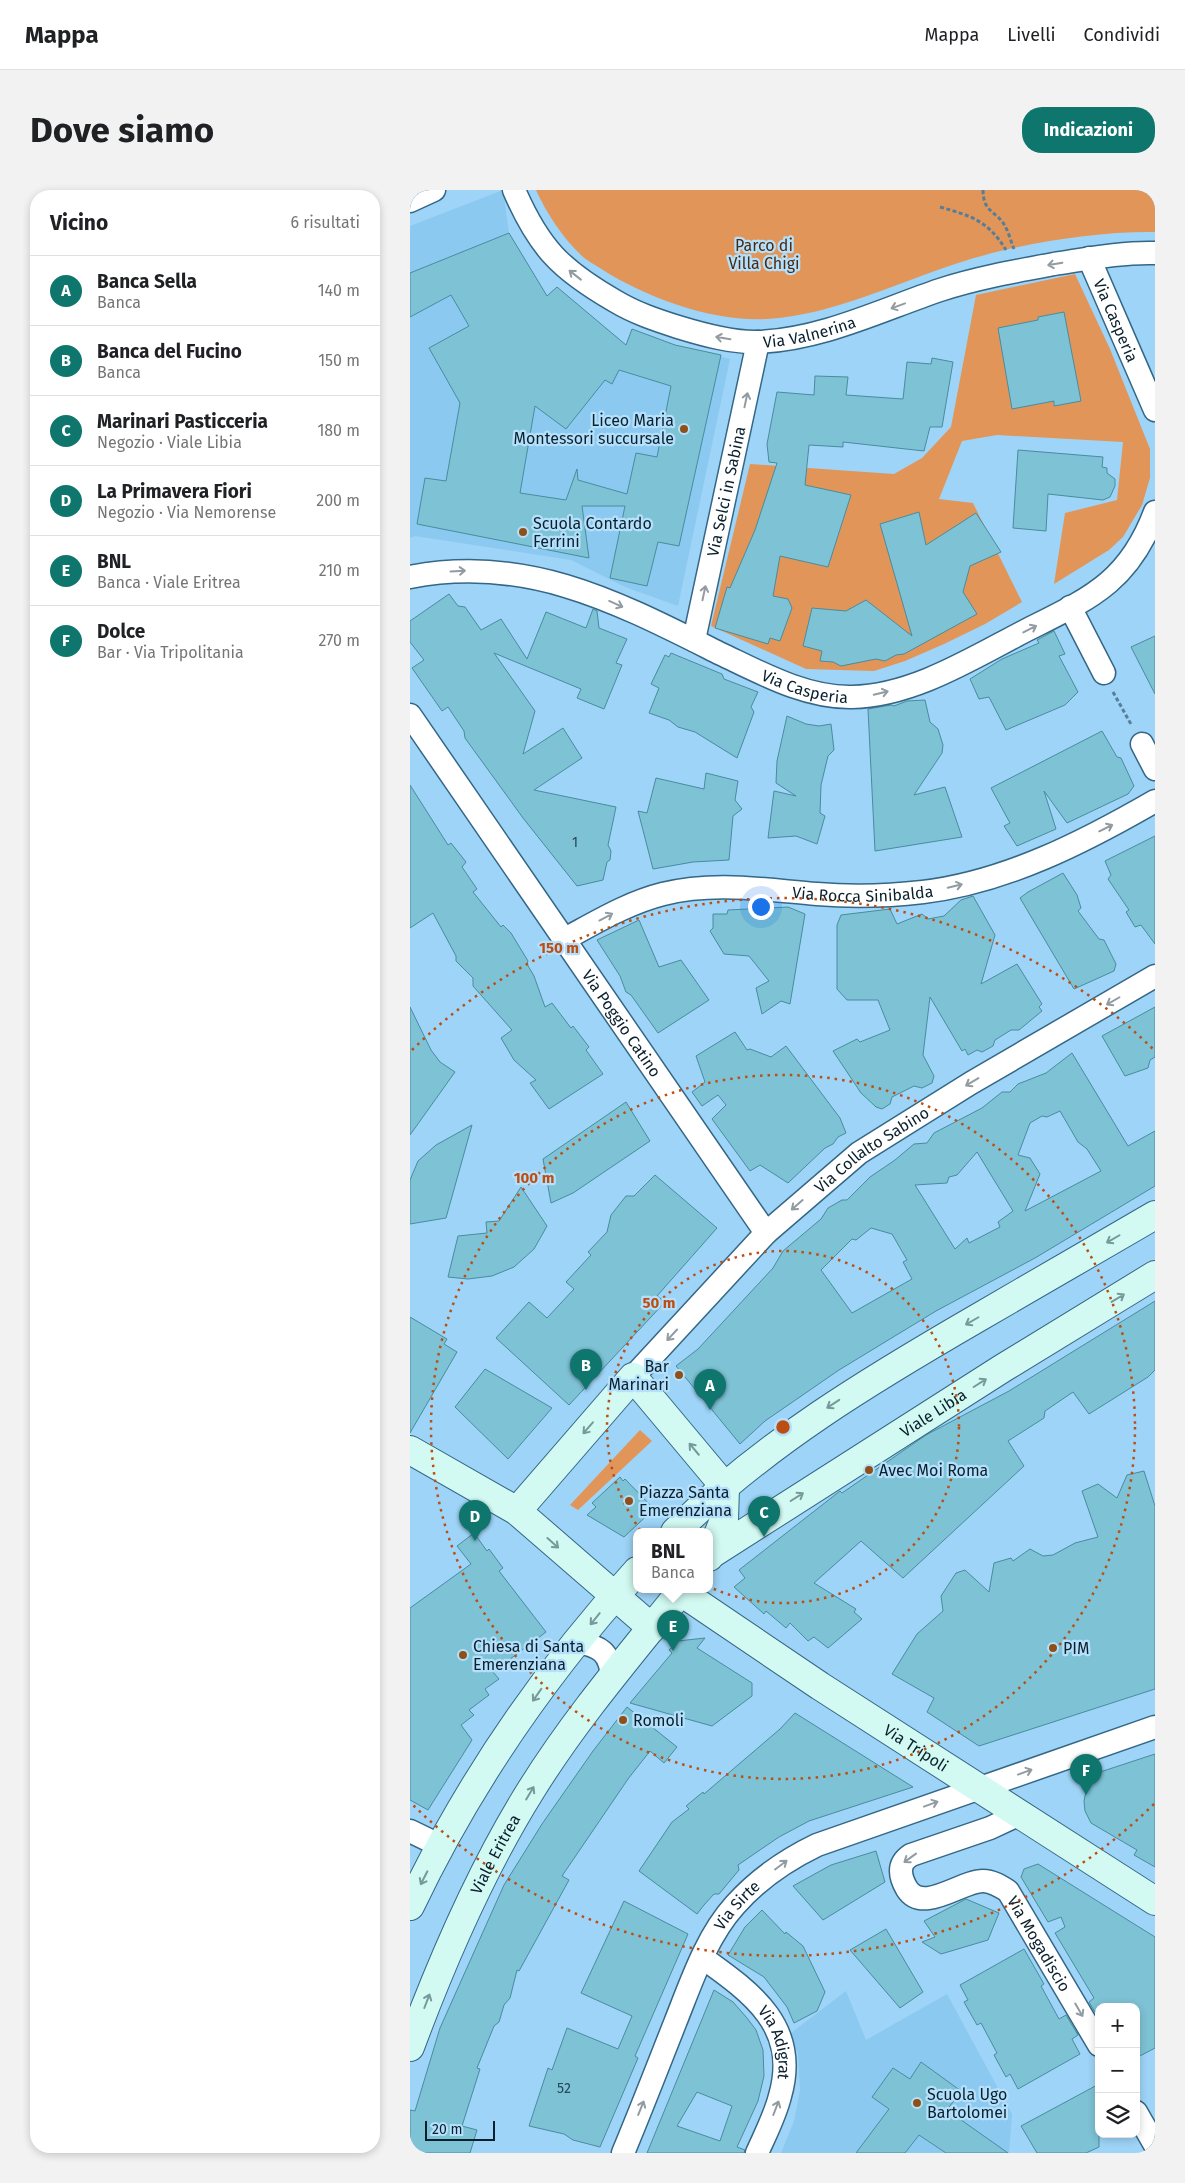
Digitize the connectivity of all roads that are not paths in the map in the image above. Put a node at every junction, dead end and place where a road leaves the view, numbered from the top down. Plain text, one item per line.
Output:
1 (434, 190) edge
2 (514, 190) edge
3 (410, 201) edge
4 (1155, 253) edge
5 (1089, 258) junction
6 (758, 342) junction
7 (1155, 410) edge
8 (1155, 512) edge
9 (410, 577) edge
10 (1070, 607) junction
11 (694, 640) junction
12 (1104, 673) dead end
13 (410, 715) edge
14 (1142, 744) dead end
15 (1155, 769) edge
16 (1155, 801) edge
17 (563, 940) junction
18 (1155, 976) edge
19 (1155, 1215) edge
20 (766, 1233) junction
21 (1155, 1276) edge
22 (632, 1377) junction
23 (410, 1450) edge
24 (725, 1487) junction
25 (517, 1511) junction
26 (679, 1528) edge
27 (713, 1550) edge
28 (713, 1554) edge
29 (633, 1575) edge
30 (680, 1593) edge
31 (685, 1593) edge
32 (614, 1596) junction
33 (652, 1628) junction
34 (576, 1642) junction
35 (612, 1678) junction
36 (1155, 1727) edge
37 (978, 1788) junction
38 (1020, 1814) junction
39 (410, 1831) edge
40 (440, 1846) junction
41 (1155, 1902) edge
42 (410, 1906) edge
43 (703, 1958) junction
44 (1095, 2038) edge
45 (410, 2047) edge
46 (1140, 2119) edge
47 (1155, 2146) edge
48 (623, 2153) edge
49 (757, 2153) edge

1 - 3 street
6 -> 2 street, Via Valnerina
4 - 5 street, Via Valnerina
5 -> 6 street, Via Valnerina
5 - 7 street, Via Casperia
11 -> 6 street, Via Selci in Sabina
8 - 10 street, Via Casperia
9 -> 11 street, Via Casperia
11 -> 10 street, Via Casperia
10 - 12 street
13 - 17 street, Via Poggio Catino
14 - 15 street
17 -> 16 street, Via Rocca Sinibalda
17 - 20 street, Via Poggio Catino
18 -> 20 street, Via Collalto Sabino
19 -> 24 street
20 -> 22 street, Via Collalto Sabino
28 -> 21 street, Viale Libia
24 -> 22 street
22 -> 25 street
23 - 25 street
24 - 26 street
24 - 27 street
25 -> 32 street
29 - 32 street
30 - 33 street
31 - 37 street, Via Tripoli
32 - 33 street
32 -> 34 street
33 - 35 street, Viale Eritrea
34 - 35 street
34 -> 40 street
45 -> 35 street, Viale Eritrea
37 -> 36 street, Via Sirte
37 - 38 street, Via Tripoli
43 -> 37 street, Via Sirte
38 - 41 street, Via Tripoli
38 -> 44 street, Via Mogadiscio
39 - 40 street
40 -> 42 street
48 -> 43 street, Via Sirte
49 -> 43 street, Via Adigrat
46 - 47 street

